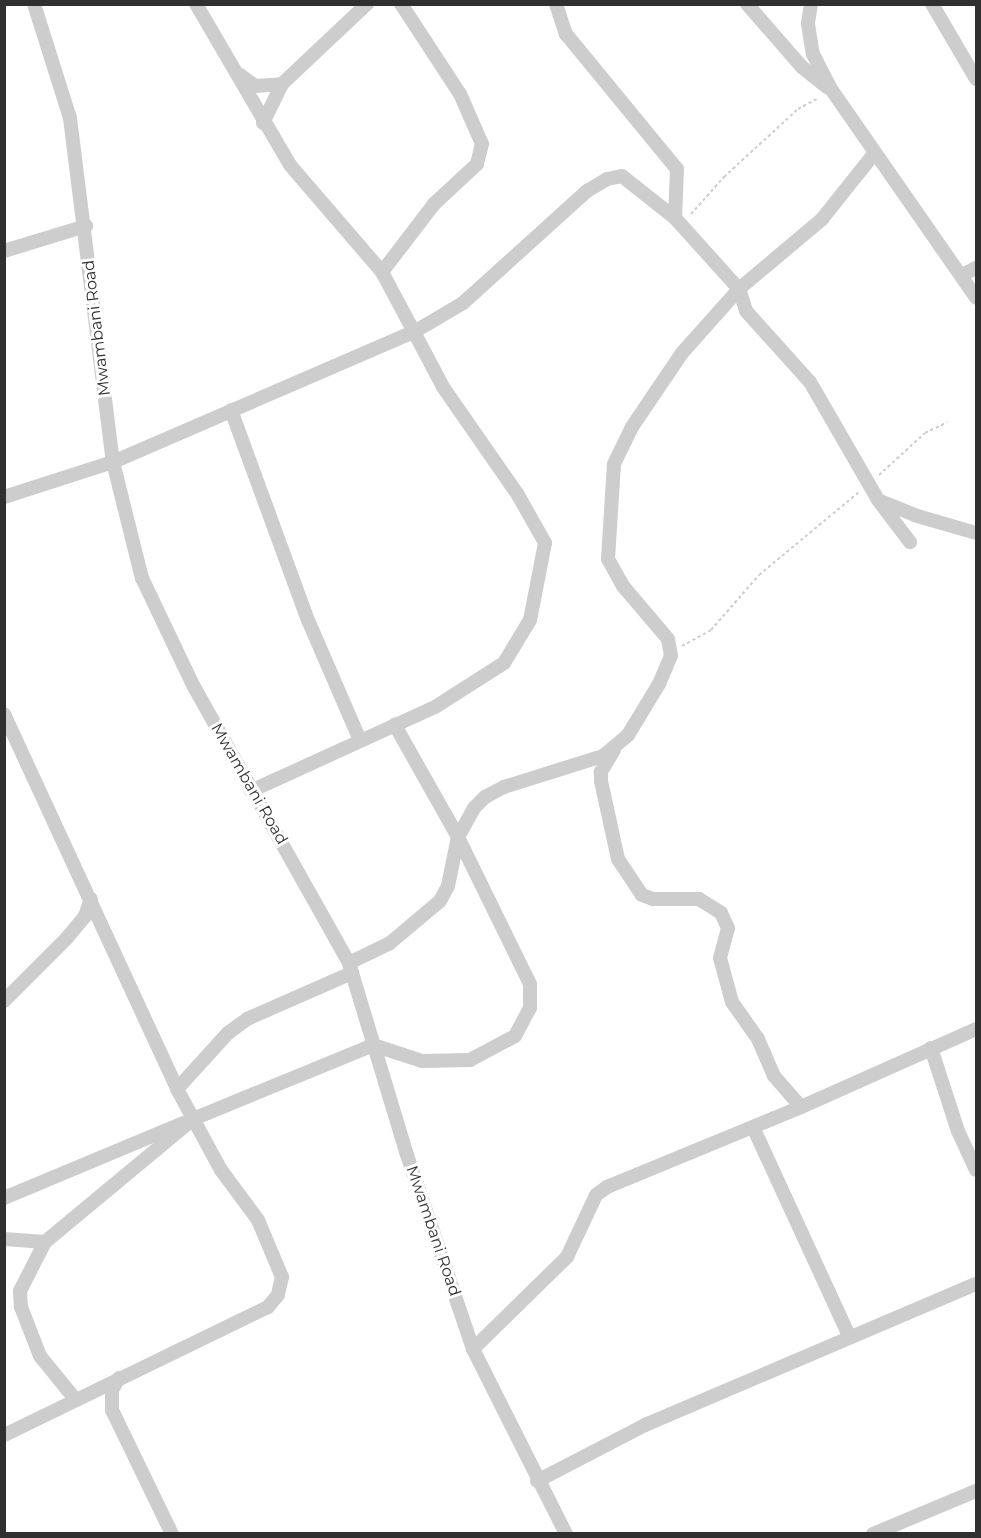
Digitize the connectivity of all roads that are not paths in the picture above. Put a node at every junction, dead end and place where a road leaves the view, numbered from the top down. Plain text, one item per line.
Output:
1 (34, 4) edge
2 (196, 4) edge
3 (367, 4) edge
4 (401, 4) edge
5 (556, 4) edge
6 (747, 4) edge
7 (811, 4) edge
8 (932, 4) edge
9 (236, 72) junction
10 (976, 78) edge
11 (282, 84) junction
12 (831, 89) junction
13 (262, 123) junction
14 (873, 155) junction
15 (678, 221) junction
16 (86, 226) junction
17 (4, 251) edge
18 (976, 268) edge
19 (382, 272) junction
20 (962, 275) junction
21 (739, 289) junction
22 (976, 298) edge
23 (414, 332) junction
24 (231, 410) junction
25 (113, 462) junction
26 (4, 497) edge
27 (878, 500) junction
28 (976, 533) edge
29 (910, 542) dead end
30 (4, 714) edge
31 (395, 725) junction
32 (8, 732) edge
33 (360, 740) junction
34 (614, 750) junction
35 (251, 791) junction
36 (458, 837) junction
37 (91, 899) junction
38 (350, 968) junction
39 (4, 1001) edge
40 (976, 1029) edge
41 (373, 1045) junction
42 (931, 1048) junction
43 (177, 1089) junction
44 (801, 1107) junction
45 (193, 1119) junction
46 (753, 1127) junction
47 (976, 1170) edge
48 (4, 1198) edge
49 (4, 1239) edge
50 (45, 1242) junction
51 (976, 1284) edge
52 (849, 1336) junction
53 (473, 1348) junction
54 (119, 1378) junction
55 (75, 1399) junction
56 (4, 1435) edge
57 (537, 1481) junction
58 (976, 1491) edge
59 (172, 1533) edge
60 (566, 1533) edge
61 (873, 1533) edge

1 - 16 street, Mwambani Road
2 - 9 street
3 - 11 street
4 - 19 street
5 - 15 street
6 - 12 street
7 - 12 street
8 - 10 street
9 - 11 street
9 - 13 street
11 - 13 street
12 - 14 street
13 - 19 street
14 - 20 street
14 - 21 street
15 - 21 street
15 - 23 street
16 - 17 street
16 - 25 street, Mwambani Road
18 - 20 street
19 - 23 street
20 - 22 street
21 - 27 street
21 - 34 street
23 - 24 street
23 - 31 street
24 - 25 street
24 - 33 street
25 - 26 street
25 - 35 street, Mwambani Road
27 - 28 street
27 - 29 street
30 - 32 street
31 - 33 street
31 - 36 street
32 - 37 street
33 - 35 street
34 - 36 street
34 - 44 street
35 - 38 street, Mwambani Road
36 - 38 street
36 - 41 street
37 - 39 street
37 - 43 street
38 - 41 street, Mwambani Road
38 - 43 street
40 - 42 street
41 - 45 street
41 - 53 street, Mwambani Road
42 - 44 street
42 - 47 street
43 - 45 street
44 - 46 street
45 - 48 street
45 - 50 street
45 - 54 street
46 - 52 street
46 - 53 street
49 - 50 street
50 - 55 street
51 - 52 street
52 - 57 street
53 - 57 street, Mwambani Road
54 - 55 street
54 - 59 street
55 - 56 street
57 - 60 street, Mwambani Road
58 - 61 street

